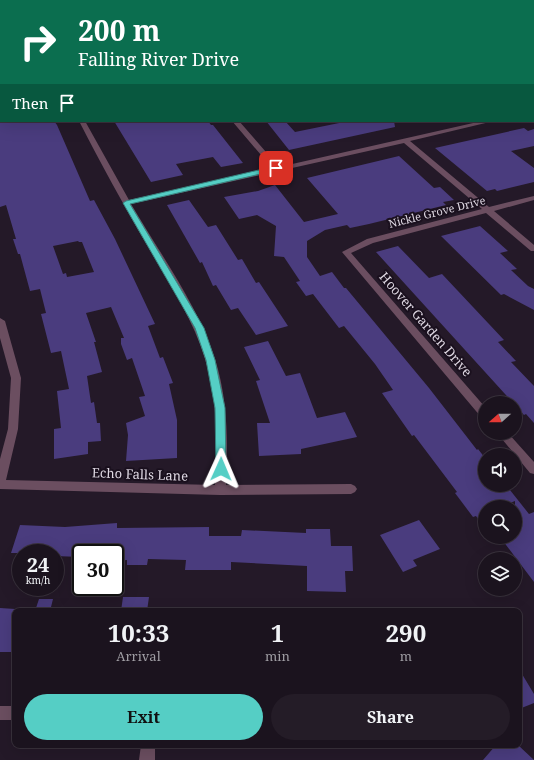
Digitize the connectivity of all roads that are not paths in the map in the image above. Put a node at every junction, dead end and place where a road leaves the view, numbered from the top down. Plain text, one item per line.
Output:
1 (83, 122) edge
2 (237, 122) edge
3 (486, 122) edge
4 (405, 140) junction
5 (276, 168) junction
6 (534, 198) edge
7 (126, 203) junction
8 (488, 210) junction
9 (534, 249) edge
10 (346, 252) joint
11 (0, 321) edge
12 (478, 406) edge
13 (508, 440) edge
14 (534, 470) edge
15 (0, 483) edge
16 (352, 489) dead end
17 (220, 490) junction
18 (0, 713) edge
19 (12, 713) edge
20 (148, 748) edge
21 (147, 760) edge

1 - 7 street
2 - 5 street
3 - 4 street
4 - 5 street
4 - 8 street
5 - 7 street
6 - 8 street, Nickle Grove Drive
7 - 17 street
8 - 9 street
8 - 10 street, Nickle Grove Drive
10 - 12 street, Hoover Garden Drive
11 - 15 street
13 - 14 street
15 - 17 street, Echo Falls Lane
16 - 17 street, Echo Falls Lane
18 - 19 street
20 - 21 street

